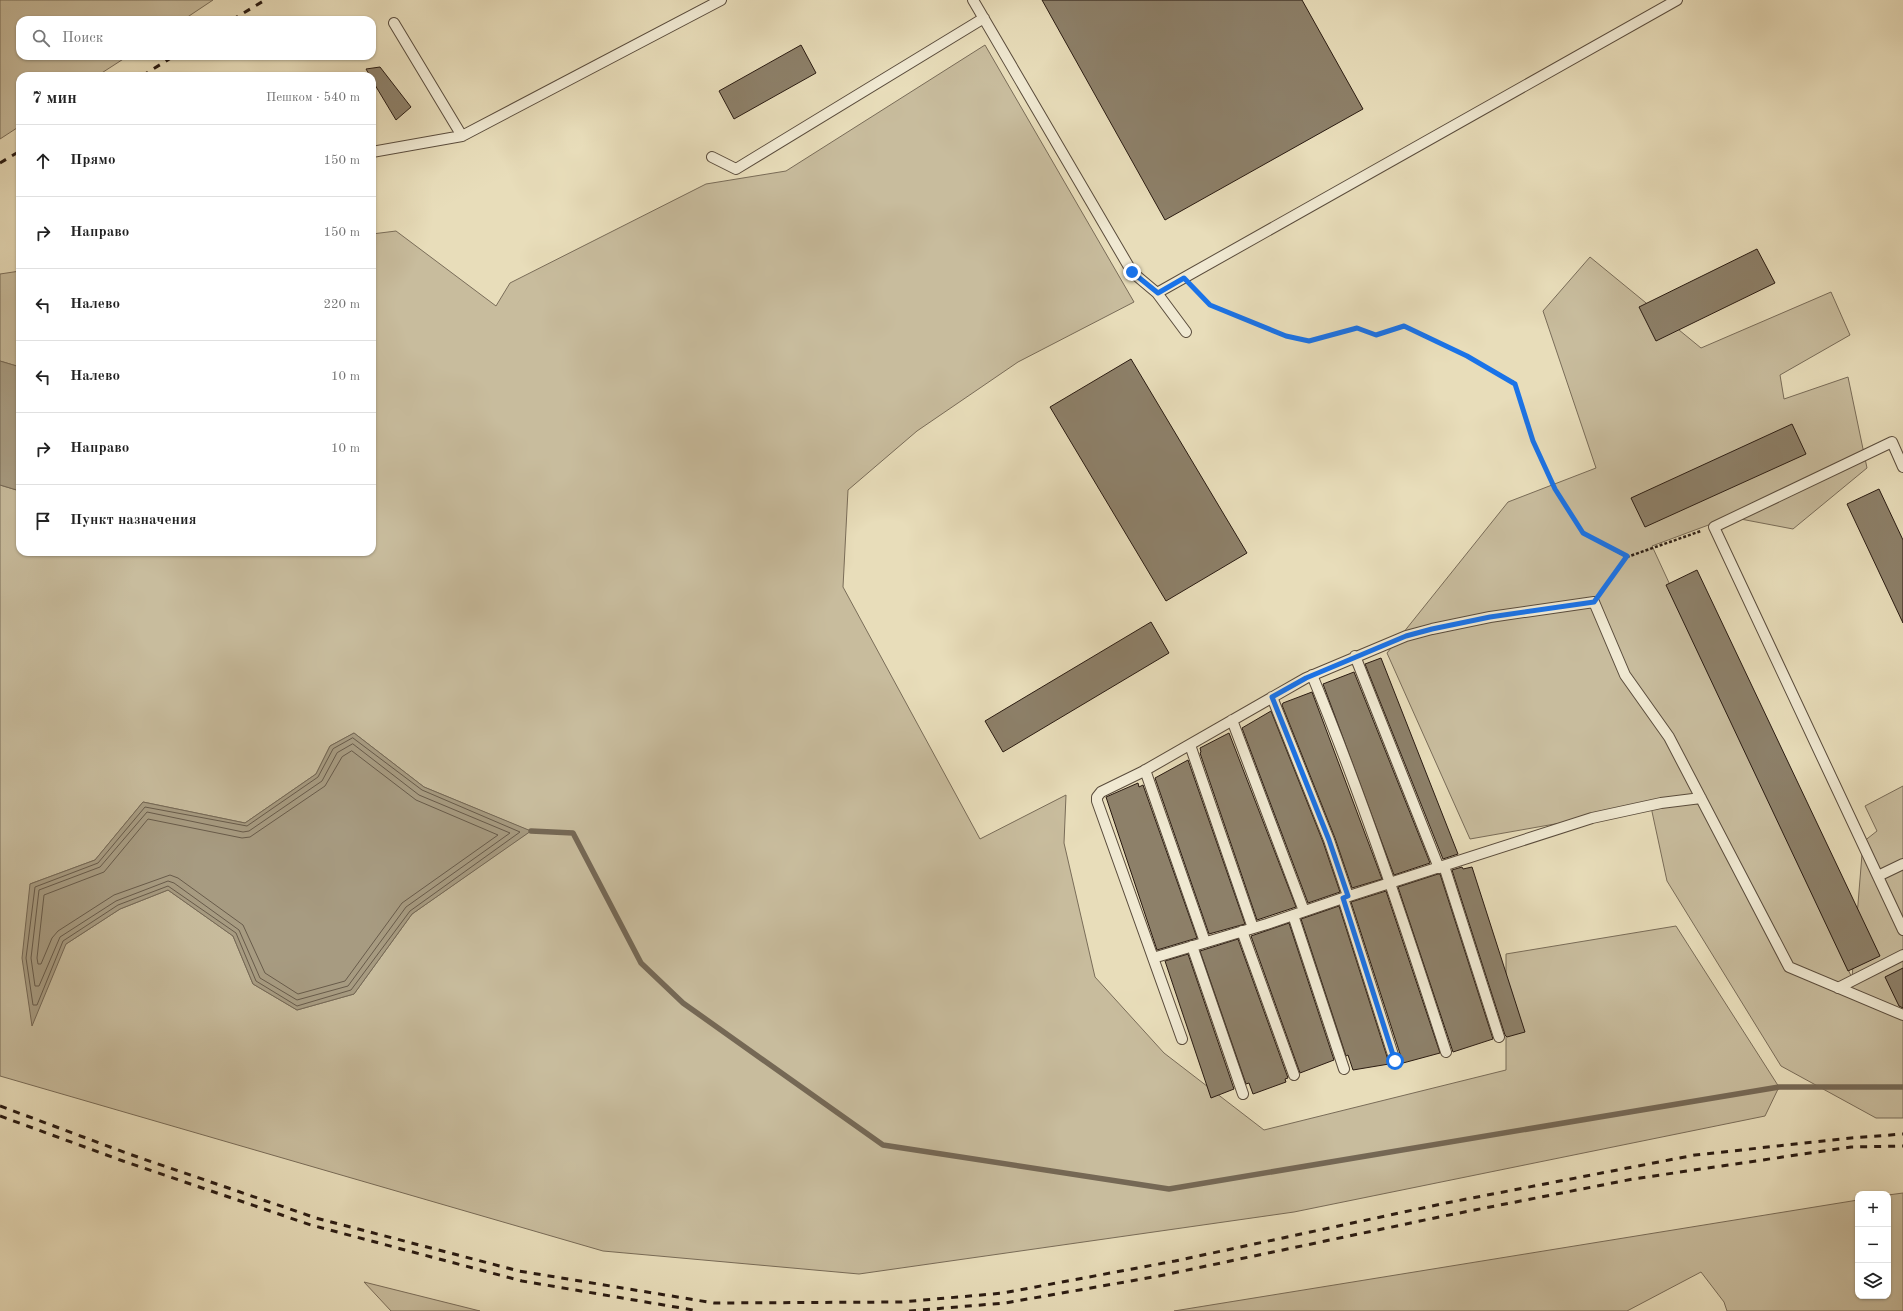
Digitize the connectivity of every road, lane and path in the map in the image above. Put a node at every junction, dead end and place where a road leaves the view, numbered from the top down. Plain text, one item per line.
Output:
1 (721, 0) edge
2 (974, 0) edge
3 (1677, 0) edge
4 (984, 18) junction
5 (394, 23) dead end
6 (462, 136) junction
7 (376, 151) edge
8 (712, 157) dead end
9 (1184, 278) junction
10 (1158, 293) junction
11 (1186, 332) dead end
12 (1903, 467) edge
13 (1714, 527) junction
14 (1627, 556) junction
15 (1594, 602) junction
16 (1355, 656) junction
17 (1312, 675) junction
18 (1272, 697) junction
19 (1232, 720) junction
20 (1190, 745) junction
21 (1145, 770) junction
22 (1700, 798) junction
23 (1903, 864) edge
24 (1442, 867) junction
25 (1878, 876) junction
26 (1391, 883) junction
27 (1345, 897) junction
28 (1304, 911) junction
29 (1293, 915) junction
30 (1253, 928) junction
31 (1903, 930) edge
32 (1242, 931) junction
33 (1205, 942) junction
34 (1192, 946) junction
35 (1903, 956) edge
36 (1153, 958) junction
37 (1838, 988) junction
38 (1903, 1015) edge
39 (1499, 1037) dead end
40 (1182, 1039) dead end
41 (1446, 1052) dead end
42 (1395, 1061) dead end
43 (1344, 1069) dead end
44 (1294, 1075) dead end
45 (1243, 1094) dead end

1 - 6 lane
2 - 4 lane
3 - 9 lane
4 - 8 lane
4 - 10 lane
5 - 6 lane
6 - 7 lane
9 - 10 lane
9 - 14 path
10 - 11 lane
12 - 13 lane
13 - 14 path
13 - 25 lane
14 - 15 path
15 - 16 lane
15 - 22 lane
16 - 17 lane
16 - 24 lane
17 - 18 lane
17 - 26 lane
18 - 19 lane
18 - 27 lane
19 - 20 lane
19 - 28 lane
20 - 21 lane
20 - 30 lane
21 - 33 lane
21 - 36 lane
22 - 24 lane
22 - 37 lane
23 - 25 lane
24 - 26 lane
24 - 39 lane
25 - 31 lane
26 - 27 lane
26 - 41 lane
27 - 28 lane
27 - 42 lane
28 - 29 lane
29 - 30 lane
29 - 43 lane
30 - 32 lane
32 - 33 lane
32 - 44 lane
33 - 34 lane
34 - 36 lane
34 - 45 lane
35 - 37 lane
36 - 40 lane
37 - 38 lane

